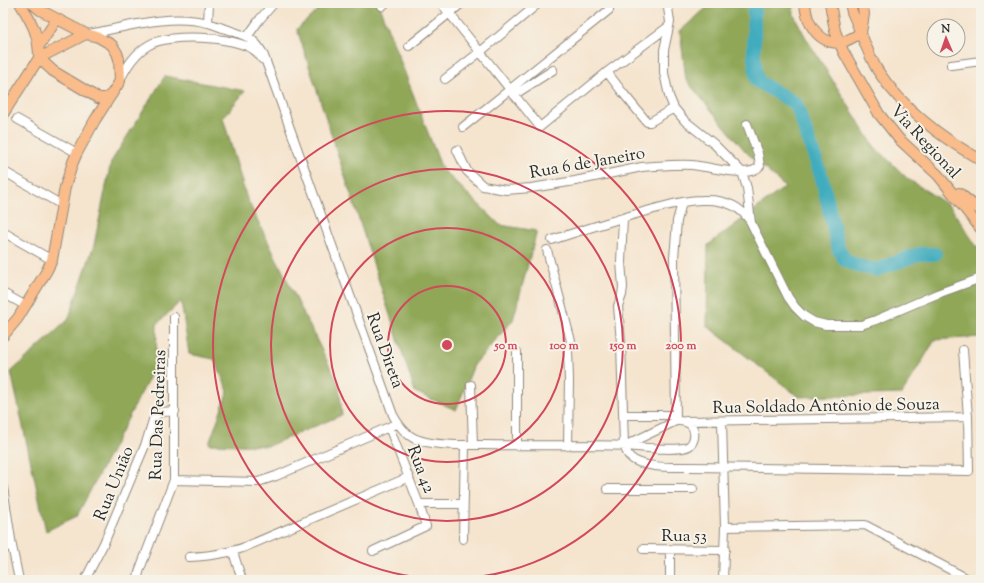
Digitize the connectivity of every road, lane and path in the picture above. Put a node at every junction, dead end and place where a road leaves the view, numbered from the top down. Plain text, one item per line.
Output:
1 (20, 3) edge
2 (32, 3) edge
3 (209, 3) edge
4 (274, 3) edge
5 (441, 3) edge
6 (462, 3) edge
7 (539, 3) edge
8 (609, 3) edge
9 (665, 3) edge
10 (806, 3) edge
11 (830, 3) edge
12 (850, 3) edge
13 (862, 3) edge
14 (448, 13) junction
15 (57, 19) junction
16 (208, 23) junction
17 (668, 27) junction
18 (234, 32) junction
19 (861, 33) junction
20 (86, 34) junction
21 (247, 37) junction
22 (228, 42) junction
23 (840, 43) junction
24 (39, 46) junction
25 (409, 46) dead end
26 (480, 52) junction
27 (39, 58) junction
28 (981, 61) edge
29 (951, 65) dead end
30 (268, 68) junction
31 (553, 70) dead end
32 (607, 72) junction
33 (445, 79) dead end
34 (120, 81) junction
35 (512, 92) junction
36 (112, 94) junction
37 (674, 108) junction
38 (3, 114) edge
39 (17, 119) dead end
40 (747, 124) dead end
41 (463, 127) dead end
42 (457, 150) dead end
43 (76, 153) junction
44 (981, 160) edge
45 (3, 171) edge
46 (742, 172) junction
47 (938, 175) junction
48 (682, 203) junction
49 (62, 205) junction
50 (981, 211) edge
51 (623, 218) junction
52 (752, 223) junction
53 (981, 229) edge
54 (3, 232) edge
55 (552, 240) dead end
56 (547, 250) dead end
57 (52, 260) junction
58 (981, 278) edge
59 (3, 293) edge
60 (26, 306) junction
61 (174, 317) dead end
62 (3, 336) edge
63 (963, 350) dead end
64 (517, 352) dead end
65 (470, 385) dead end
66 (175, 411) junction
67 (623, 415) junction
68 (968, 417) junction
69 (676, 418) junction
70 (685, 421) junction
71 (722, 422) junction
72 (398, 423) junction
73 (389, 427) junction
74 (469, 445) junction
75 (517, 446) junction
76 (568, 446) junction
77 (624, 446) junction
78 (723, 468) junction
79 (408, 477) junction
80 (174, 480) junction
81 (3, 487) edge
82 (608, 489) dead end
83 (692, 489) dead end
84 (419, 504) junction
85 (463, 504) junction
86 (725, 527) junction
87 (463, 539) dead end
88 (12, 546) junction
89 (3, 547) edge
90 (643, 549) dead end
91 (670, 550) junction
92 (724, 550) junction
93 (373, 551) dead end
94 (233, 552) junction
95 (189, 557) dead end
96 (19, 580) edge
97 (85, 580) edge
98 (137, 580) edge
99 (242, 580) edge
100 (670, 580) edge
101 (723, 580) edge
102 (970, 580) edge

1 - 24 main road
2 - 15 main road
3 - 16 street
4 - 21 street
5 - 14 street
6 - 14 street
7 - 26 street
8 - 35 street
9 - 17 street
10 - 23 main road
11 - 23 main road, Via Regional
12 - 19 main road
13 - 19 main road
14 - 25 street
14 - 26 street
15 - 20 main road
15 - 24 main road
16 - 18 street, Rua Direta
16 - 20 street, Rua Direta
17 - 32 street
17 - 37 street
18 - 21 street, Rua Direta
18 - 22 street
19 - 23 main road
19 - 44 main road
20 - 27 main road
20 - 34 main road
21 - 30 street, Rua Direta
22 - 30 street, Rua Direta
22 - 34 street, Rua Direta
23 - 47 main road, Via Regional
24 - 27 main road
26 - 33 street
26 - 35 street
27 - 36 main road
27 - 38 main road
28 - 29 street
30 - 72 street, Rua Direta
31 - 35 street
32 - 35 street
32 - 37 street
34 - 36 main road
35 - 41 street
36 - 43 main road
37 - 46 street
39 - 43 street
40 - 46 street
42 - 46 street, Rua 6 de Janeiro
43 - 49 main road
45 - 49 street
46 - 52 street
47 - 50 main road
47 - 53 main road, Via Regional
48 - 51 street
48 - 52 street
48 - 69 street
49 - 57 main road
51 - 55 street
51 - 67 street
52 - 58 street
54 - 57 street
56 - 76 street
57 - 60 main road
59 - 60 street
60 - 62 main road
61 - 66 street, Rua Das Pedreiras
63 - 68 street
64 - 75 street
65 - 74 street
66 - 80 street, Rua Das Pedreiras
66 - 97 street, Rua União
67 - 69 street
67 - 77 street
68 - 71 street, Rua Soldado Antônio de Souza
68 - 78 street
69 - 70 street, Rua Direta
69 - 77 street, Rua Direta
70 - 71 street, Rua Soldado Antônio de Souza
70 - 77 street, Rua Direta
71 - 78 street
72 - 73 street
72 - 74 street, Rua Direta
73 - 79 street, Rua 42
73 - 80 street
74 - 75 street, Rua Direta
74 - 85 street
75 - 76 street, Rua Direta
76 - 77 street, Rua Direta
77 - 78 street
78 - 86 street
79 - 84 street, Rua 42
79 - 94 street
80 - 98 street, Rua Das Pedreiras
81 - 88 street
82 - 83 street
84 - 85 street
84 - 93 street, Rua 42
85 - 87 street
86 - 92 street
86 - 102 street
88 - 89 street
88 - 96 street
90 - 91 street, Rua 53
91 - 92 street, Rua 53
91 - 100 street
92 - 101 street
94 - 95 street
94 - 99 street

